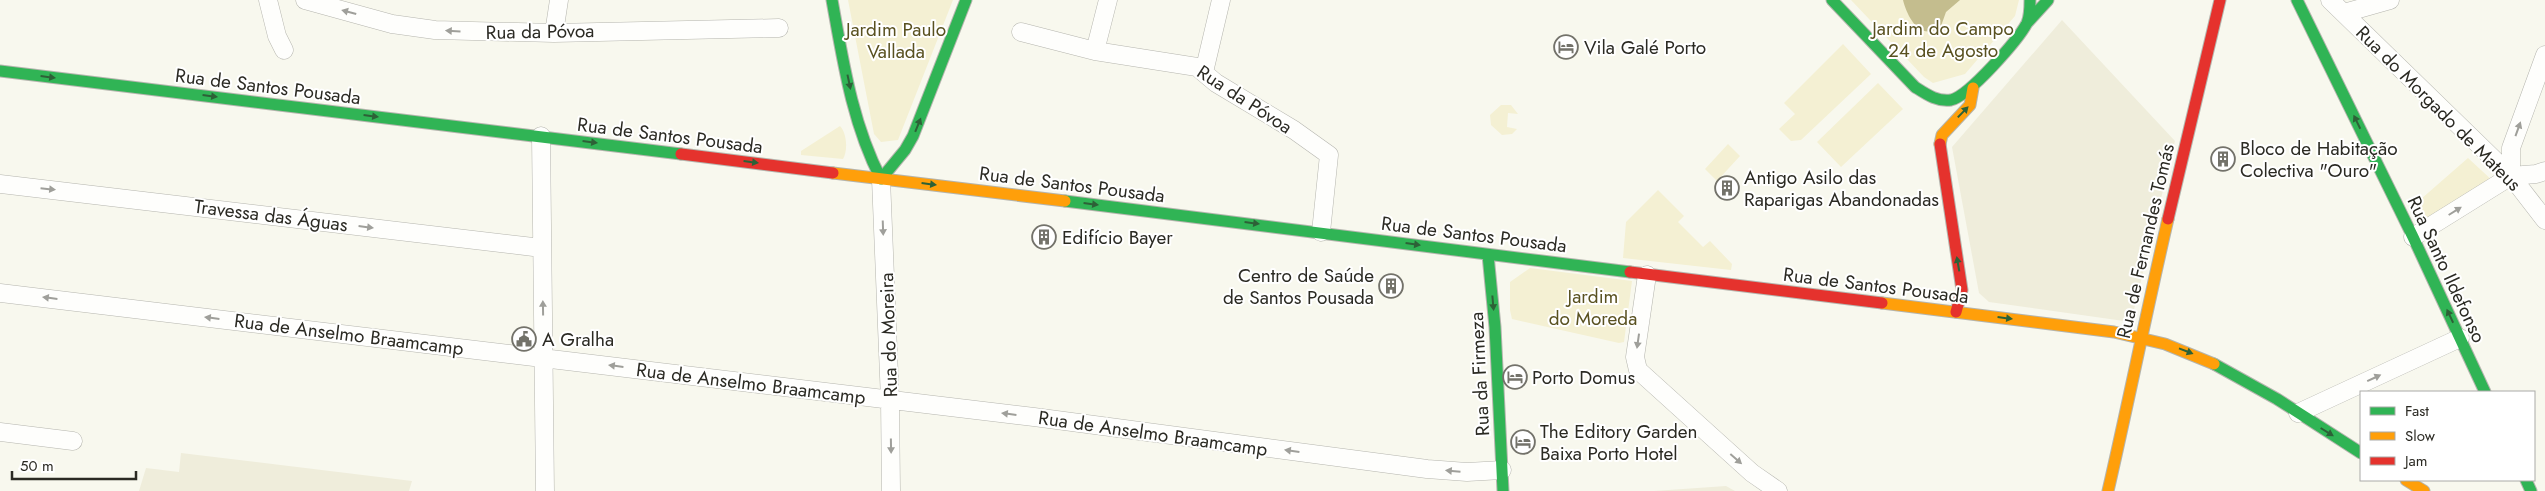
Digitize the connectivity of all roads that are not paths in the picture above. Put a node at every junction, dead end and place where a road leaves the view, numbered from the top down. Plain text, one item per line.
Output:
1 (268, 0) edge
2 (305, 0) edge
3 (558, 0) edge
4 (832, 0) edge
5 (966, 0) edge
6 (1108, 0) edge
7 (1221, 0) edge
8 (1832, 0) edge
9 (2030, 0) edge
10 (2048, 0) edge
11 (2220, 0) edge
12 (2297, 0) edge
13 (2330, 0) edge
14 (2390, 0) edge
15 (2344, 13) junction
16 (2027, 23) junction
17 (779, 28) dead end
18 (1021, 32) dead end
19 (554, 33) junction
20 (284, 50) dead end
21 (1095, 51) junction
22 (2545, 55) edge
23 (0, 71) edge
24 (1204, 72) junction
25 (1973, 88) junction
26 (541, 136) junction
27 (2545, 171) edge
28 (2511, 176) junction
29 (881, 179) junction
30 (0, 184) edge
31 (2545, 220) edge
32 (1321, 232) junction
33 (2413, 236) junction
34 (542, 248) junction
35 (1488, 255) junction
36 (1647, 275) junction
37 (0, 292) edge
38 (1956, 312) junction
39 (2140, 337) junction
40 (2460, 338) junction
41 (544, 357) junction
42 (2485, 391) edge
43 (890, 400) junction
44 (2298, 413) junction
45 (0, 432) edge
46 (73, 441) dead end
47 (2360, 451) edge
48 (1502, 470) junction
49 (2408, 481) edge
50 (545, 491) edge
51 (891, 491) edge
52 (1503, 491) edge
53 (1778, 491) edge
54 (2108, 491) edge
55 (2424, 491) edge

1 - 20 street
19 -> 2 street, Rua da Póvoa
3 - 19 street
4 -> 29 street
29 -> 5 street
6 - 21 street
7 - 24 street
8 - 25 street
9 - 16 street
10 - 16 street
11 - 39 street, Rua de Fernandes Tomás
33 -> 12 street, Rua Santo Ildefonso
13 - 15 street, Rua do Morgado de Mateus
14 - 15 street
15 - 28 street, Rua do Morgado de Mateus
16 - 25 street
17 - 19 street, Rua da Póvoa
18 - 21 street, Rua da Póvoa
21 - 24 street, Rua da Póvoa
28 -> 22 street
23 -> 26 street, Rua de Santos Pousada
24 - 32 street, Rua da Póvoa
38 -> 25 street
26 -> 29 street, Rua de Santos Pousada
26 - 34 street
27 - 28 street
28 - 31 street, Rua do Morgado de Mateus
33 -> 28 street
29 -> 32 street, Rua de Santos Pousada
29 -> 43 street, Rua do Moreira
30 -> 34 street, Travessa das Águas
32 -> 35 street, Rua de Santos Pousada
40 -> 33 street, Rua Santo Ildefonso
41 -> 34 street
35 - 36 street, Rua de Santos Pousada
35 -> 48 street, Rua da Firmeza
36 - 38 street, Rua de Santos Pousada
36 -> 53 street
41 -> 37 street, Rua de Anselmo Braamcamp
38 -> 39 street, Rua de Santos Pousada
39 -> 44 street, Rua de Santos Pousada
39 - 54 street, Rua de Fernandes Tomás
40 - 42 street, Rua Santo Ildefonso
44 -> 40 street
43 -> 41 street, Rua de Anselmo Braamcamp
41 - 50 street
48 -> 43 street, Rua de Anselmo Braamcamp
43 -> 51 street, Rua do Moreira
44 -> 47 street, Rua de Santos Pousada
45 - 46 street
48 - 52 street, Rua da Firmeza
49 - 55 street

